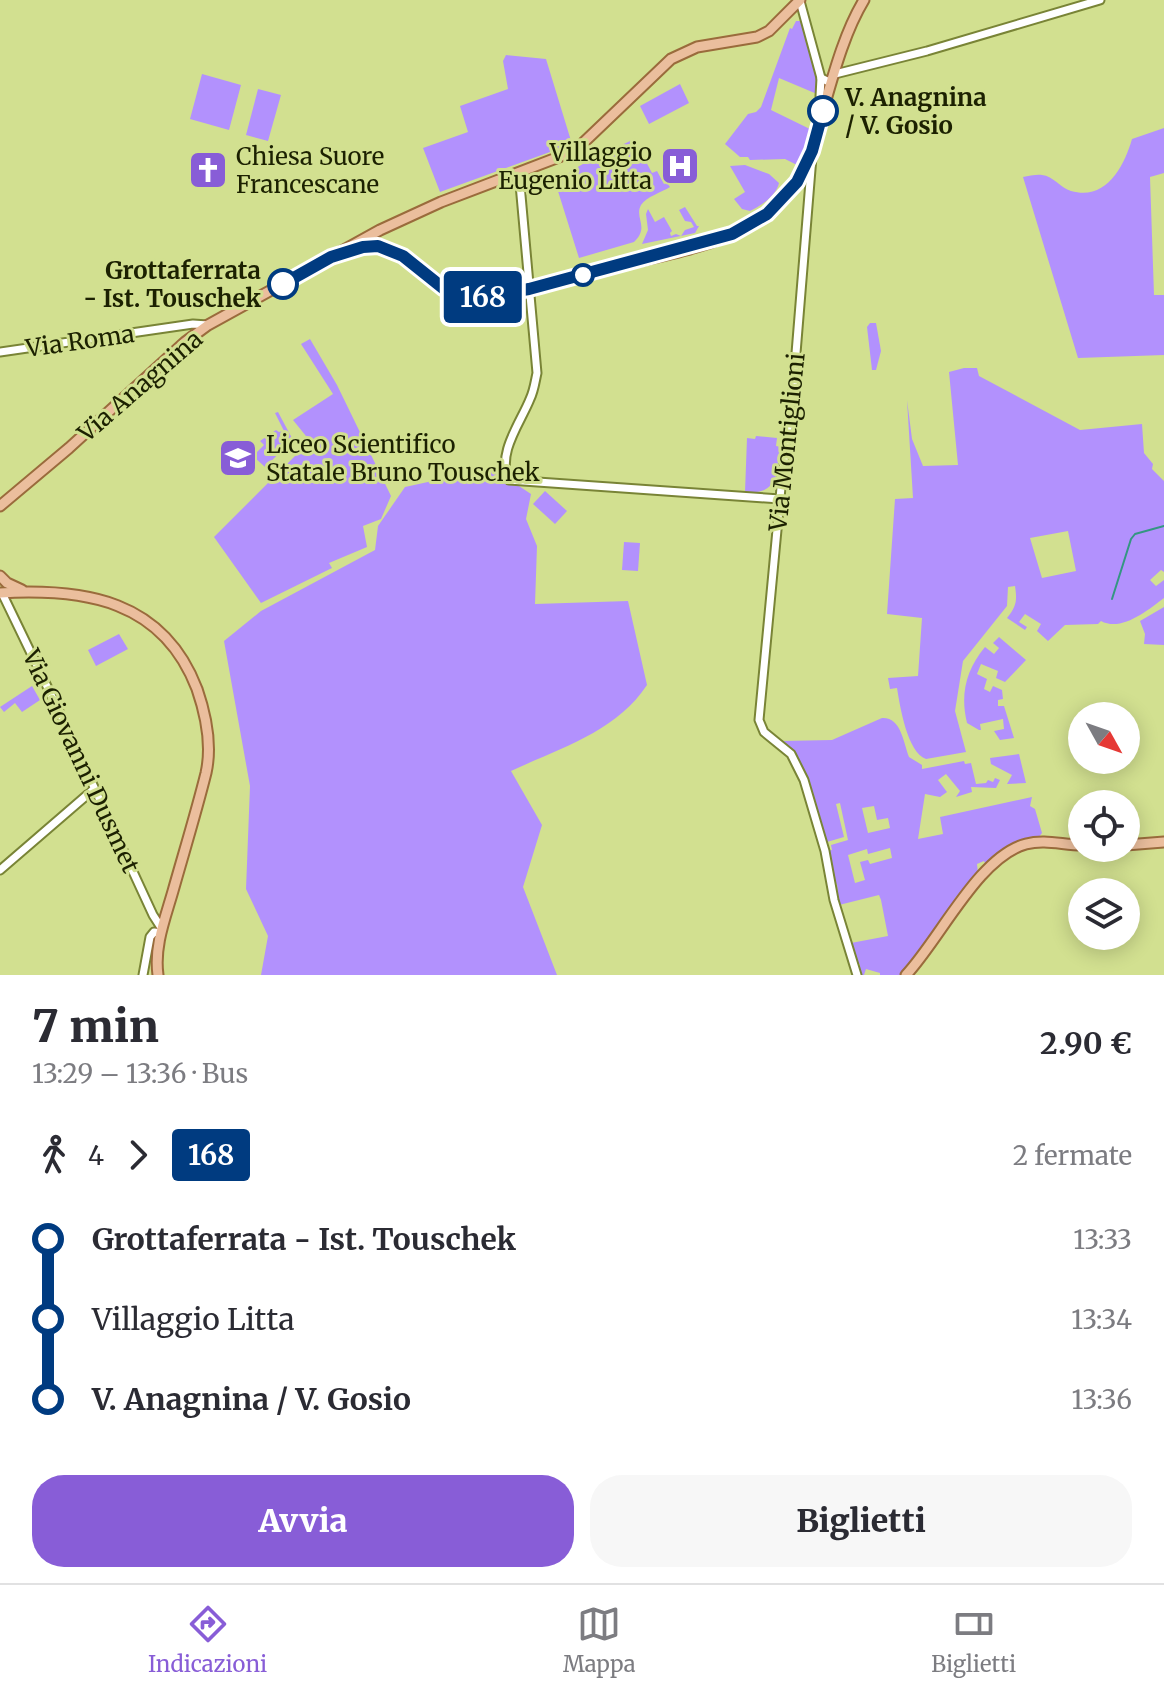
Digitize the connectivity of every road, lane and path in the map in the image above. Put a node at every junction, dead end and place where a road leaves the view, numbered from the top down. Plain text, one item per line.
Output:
1 (800, 0) edge
2 (864, 0) edge
3 (1100, 0) edge
4 (835, 74) junction
5 (821, 78) junction
6 (826, 101) junction
7 (812, 151) junction
8 (519, 173) junction
9 (797, 182) junction
10 (811, 185) junction
11 (380, 230) junction
12 (374, 245) junction
13 (331, 257) junction
14 (529, 289) junction
15 (208, 325) junction
16 (0, 352) edge
17 (782, 477) junction
18 (753, 496) junction
19 (780, 499) junction
20 (1, 506) edge
21 (0, 576) edge
22 (29, 592) junction
23 (1, 593) edge
24 (94, 789) junction
25 (1164, 842) edge
26 (1068, 844) edge
27 (1140, 844) edge
28 (0, 870) edge
29 (161, 931) junction
30 (143, 975) edge
31 (158, 975) edge
32 (857, 975) edge
33 (906, 975) edge

1 - 5 street
1 - 8 main road, Via Anagnina
2 - 4 main road
3 - 4 street
4 - 5 street
4 - 6 main road
5 - 6 street
6 - 7 main road
7 - 9 main road
7 - 10 street, Via Montiglioni
8 - 11 main road, Via Anagnina
8 - 14 street
9 - 10 street
9 - 14 main road
10 - 17 street, Via Montiglioni
11 - 12 main road
11 - 13 main road, Via Anagnina
12 - 13 main road, Via Anagnina
12 - 14 main road
13 - 15 main road, Via Anagnina
14 - 18 street
15 - 16 street, Via Roma
15 - 20 main road, Via Anagnina
17 - 18 street
17 - 19 street, Via Montiglioni
18 - 19 street
19 - 32 street, Via Montiglioni
21 - 22 main road
22 - 23 main road
22 - 29 main road
23 - 24 street, Via Giovanni Dusmet
24 - 28 street
24 - 29 street, Via Giovanni Dusmet
25 - 27 main road
26 - 33 main road
29 - 30 street
29 - 31 main road

